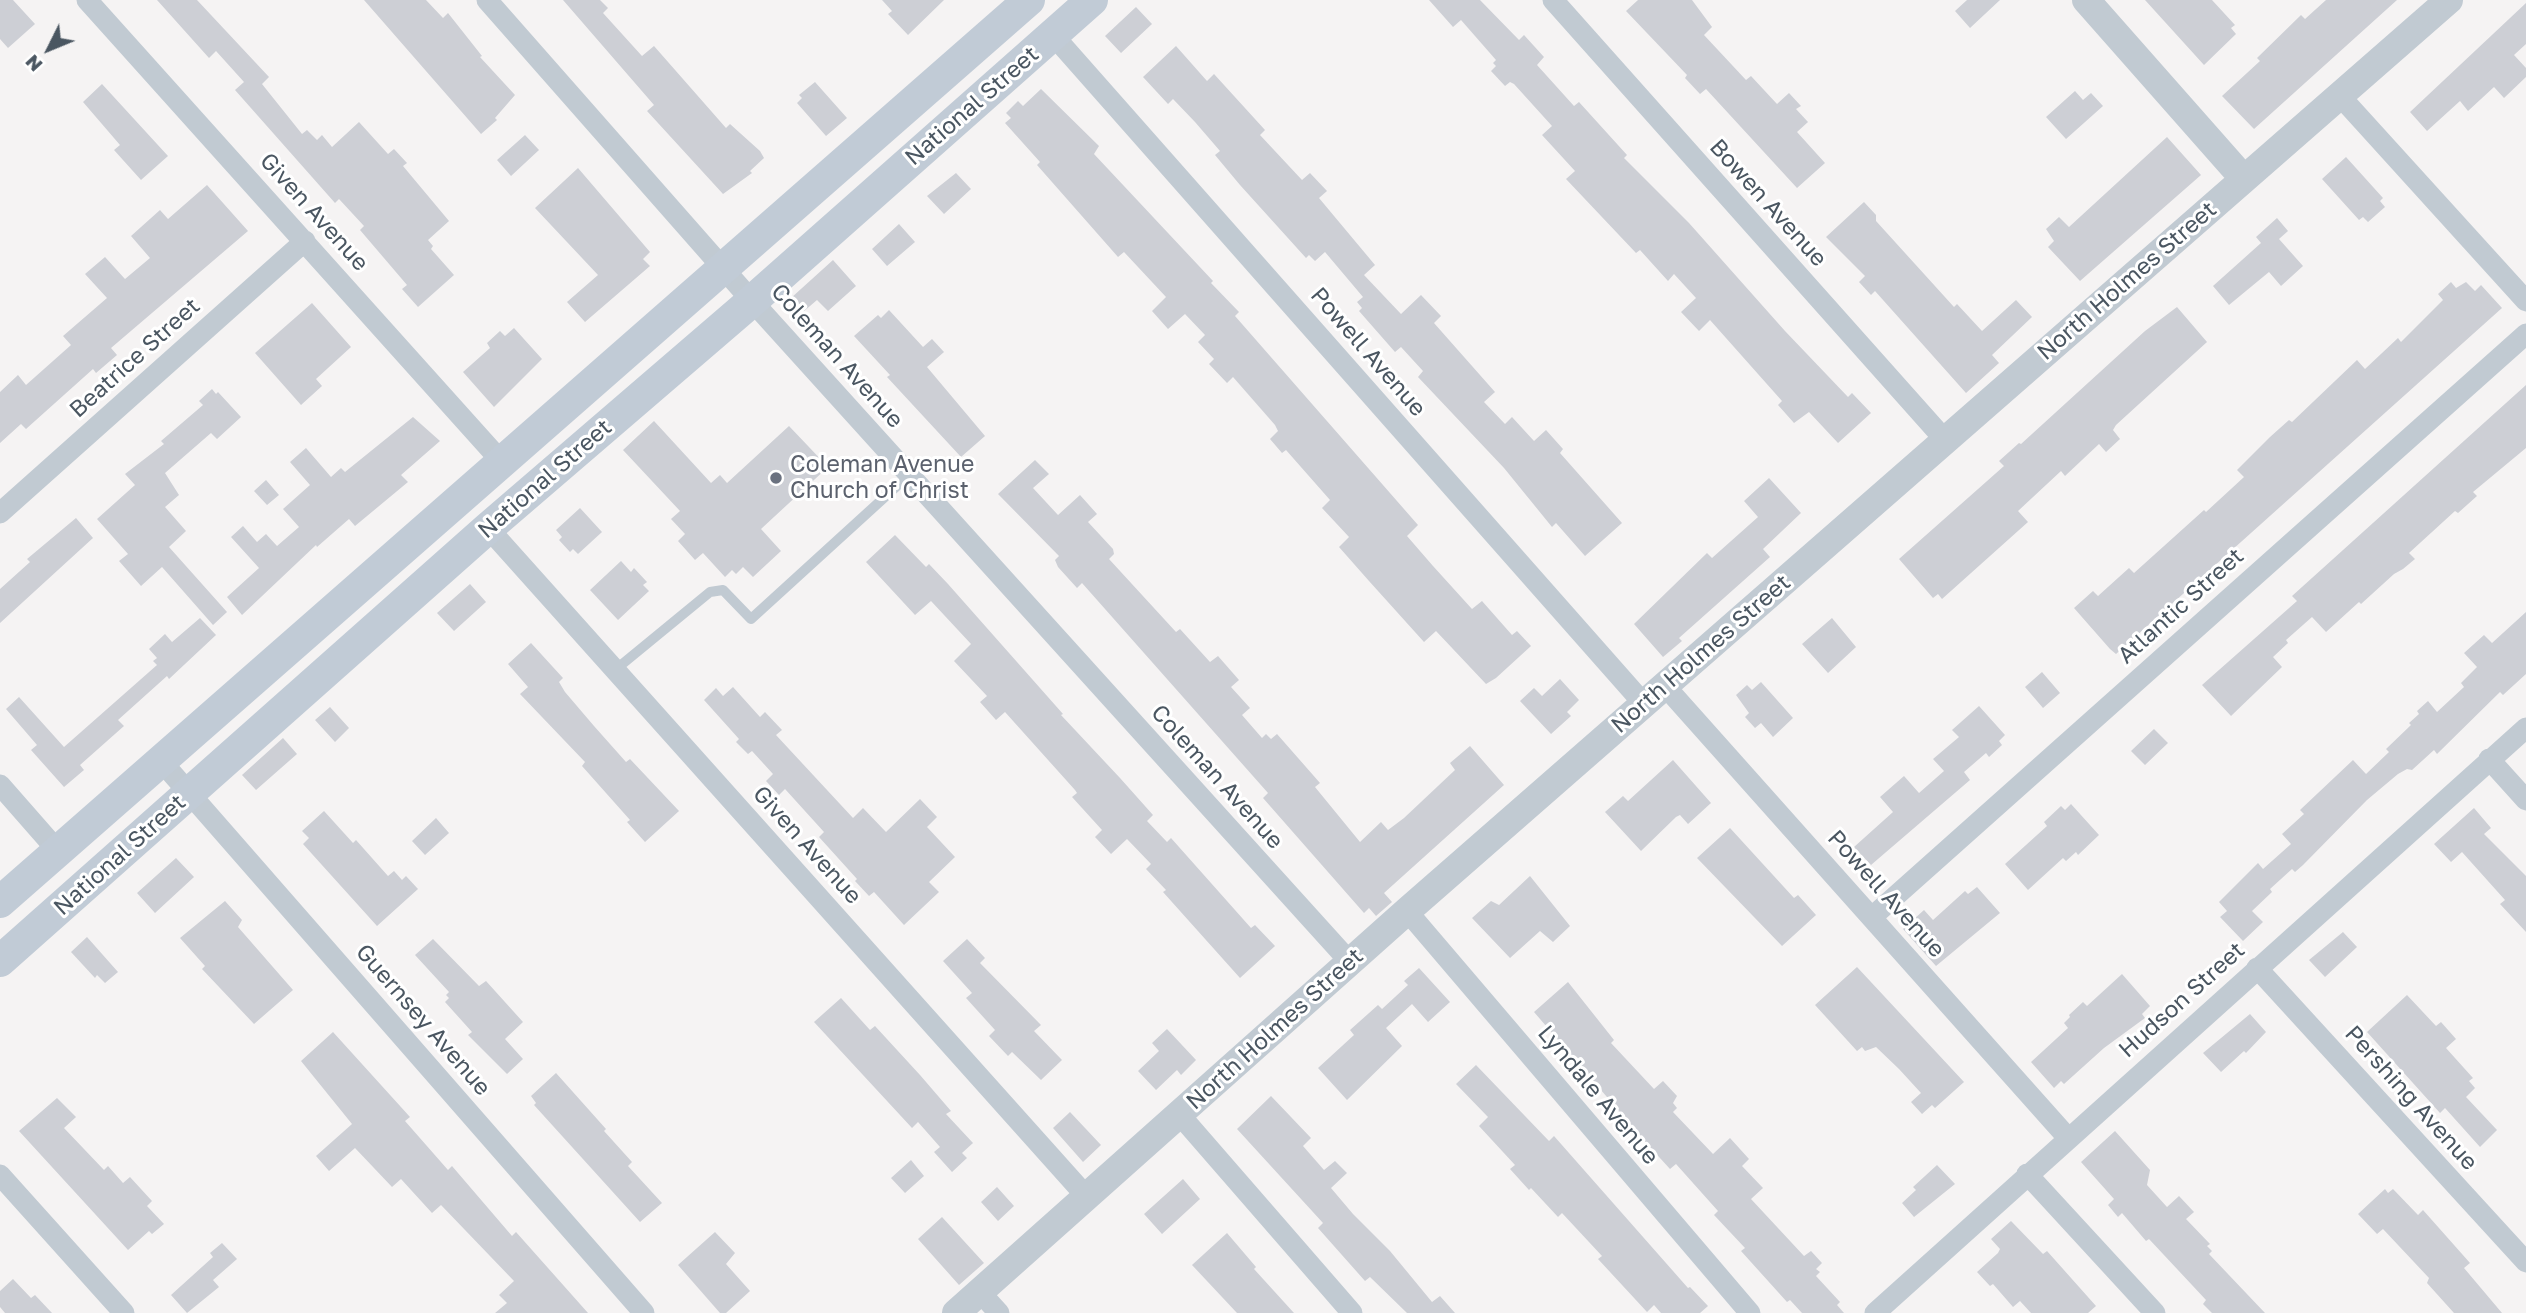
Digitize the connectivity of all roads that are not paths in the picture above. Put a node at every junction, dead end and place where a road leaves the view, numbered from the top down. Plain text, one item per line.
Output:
1 (87, 0) edge
2 (487, 0) edge
3 (1092, 0) edge
4 (1553, 0) edge
5 (2086, 0) edge
6 (2449, 0) edge
7 (1025, 1) edge
8 (1053, 35) junction
9 (2340, 96) junction
10 (2244, 179) junction
11 (305, 241) junction
12 (724, 269) junction
13 (752, 301) junction
14 (2526, 301) edge
15 (2526, 334) edge
16 (1945, 440) junction
17 (501, 461) junction
18 (909, 475) junction
19 (0, 513) edge
20 (488, 528) junction
21 (615, 670) junction
22 (1665, 686) junction
23 (1644, 704) junction
24 (2526, 728) edge
25 (2489, 759) junction
26 (162, 762) junction
27 (0, 785) edge
28 (190, 794) junction
29 (2526, 800) edge
30 (57, 850) junction
31 (0, 902) edge
32 (1407, 911) junction
33 (1872, 918) junction
34 (0, 961) edge
35 (1350, 962) junction
36 (2258, 968) junction
37 (1179, 1114) junction
38 (2068, 1138) junction
39 (2027, 1174) junction
40 (0, 1175) edge
41 (1086, 1196) junction
42 (2526, 1262) edge
43 (979, 1291) junction
44 (124, 1313) edge
45 (644, 1313) edge
46 (956, 1313) edge
47 (999, 1313) edge
48 (1352, 1313) edge
49 (1750, 1313) edge
50 (1875, 1313) edge
51 (2155, 1313) edge

1 - 11 street, Given Avenue
2 - 12 street, Coleman Avenue
3 - 8 main road, National Street
4 - 16 street, Bowen Avenue
5 - 10 street
6 - 9 street, North Holmes Street
7 - 12 main road, National Street
8 - 13 main road, National Street
8 - 23 street, Powell Avenue
9 - 10 street, North Holmes Street
9 - 14 street
10 - 16 street, North Holmes Street
11 - 17 street, Given Avenue
11 - 19 street, Beatrice Street
12 - 13 street, Coleman Avenue
12 - 17 main road, National Street
13 - 18 street, Coleman Avenue
13 - 20 main road, National Street
15 - 33 street, Atlantic Street
16 - 22 street, North Holmes Street
17 - 26 main road, National Street
18 - 21 lane
18 - 35 street, Coleman Avenue
20 - 21 street, Given Avenue
20 - 28 main road, National Street
21 - 41 street, Given Avenue
22 - 23 street, North Holmes Street
22 - 33 street, Powell Avenue
23 - 32 street, North Holmes Street
24 - 25 street, Hudson Street
25 - 29 street
25 - 36 street, Hudson Street
26 - 28 street, Guernsey Avenue
26 - 30 main road, National Street
27 - 30 street
28 - 34 main road, National Street
28 - 45 street, Guernsey Avenue
30 - 31 main road, National Street
32 - 35 street, North Holmes Street
32 - 49 street, Lyndale Avenue
33 - 38 street, Powell Avenue
35 - 37 street, North Holmes Street
36 - 38 street, Hudson Street
36 - 42 street, Pershing Avenue
37 - 41 street, North Holmes Street
37 - 48 street
38 - 39 street, Hudson Street
39 - 50 street, Hudson Street
39 - 51 street
40 - 44 street
41 - 43 street, North Holmes Street
43 - 46 street, North Holmes Street
43 - 47 street

